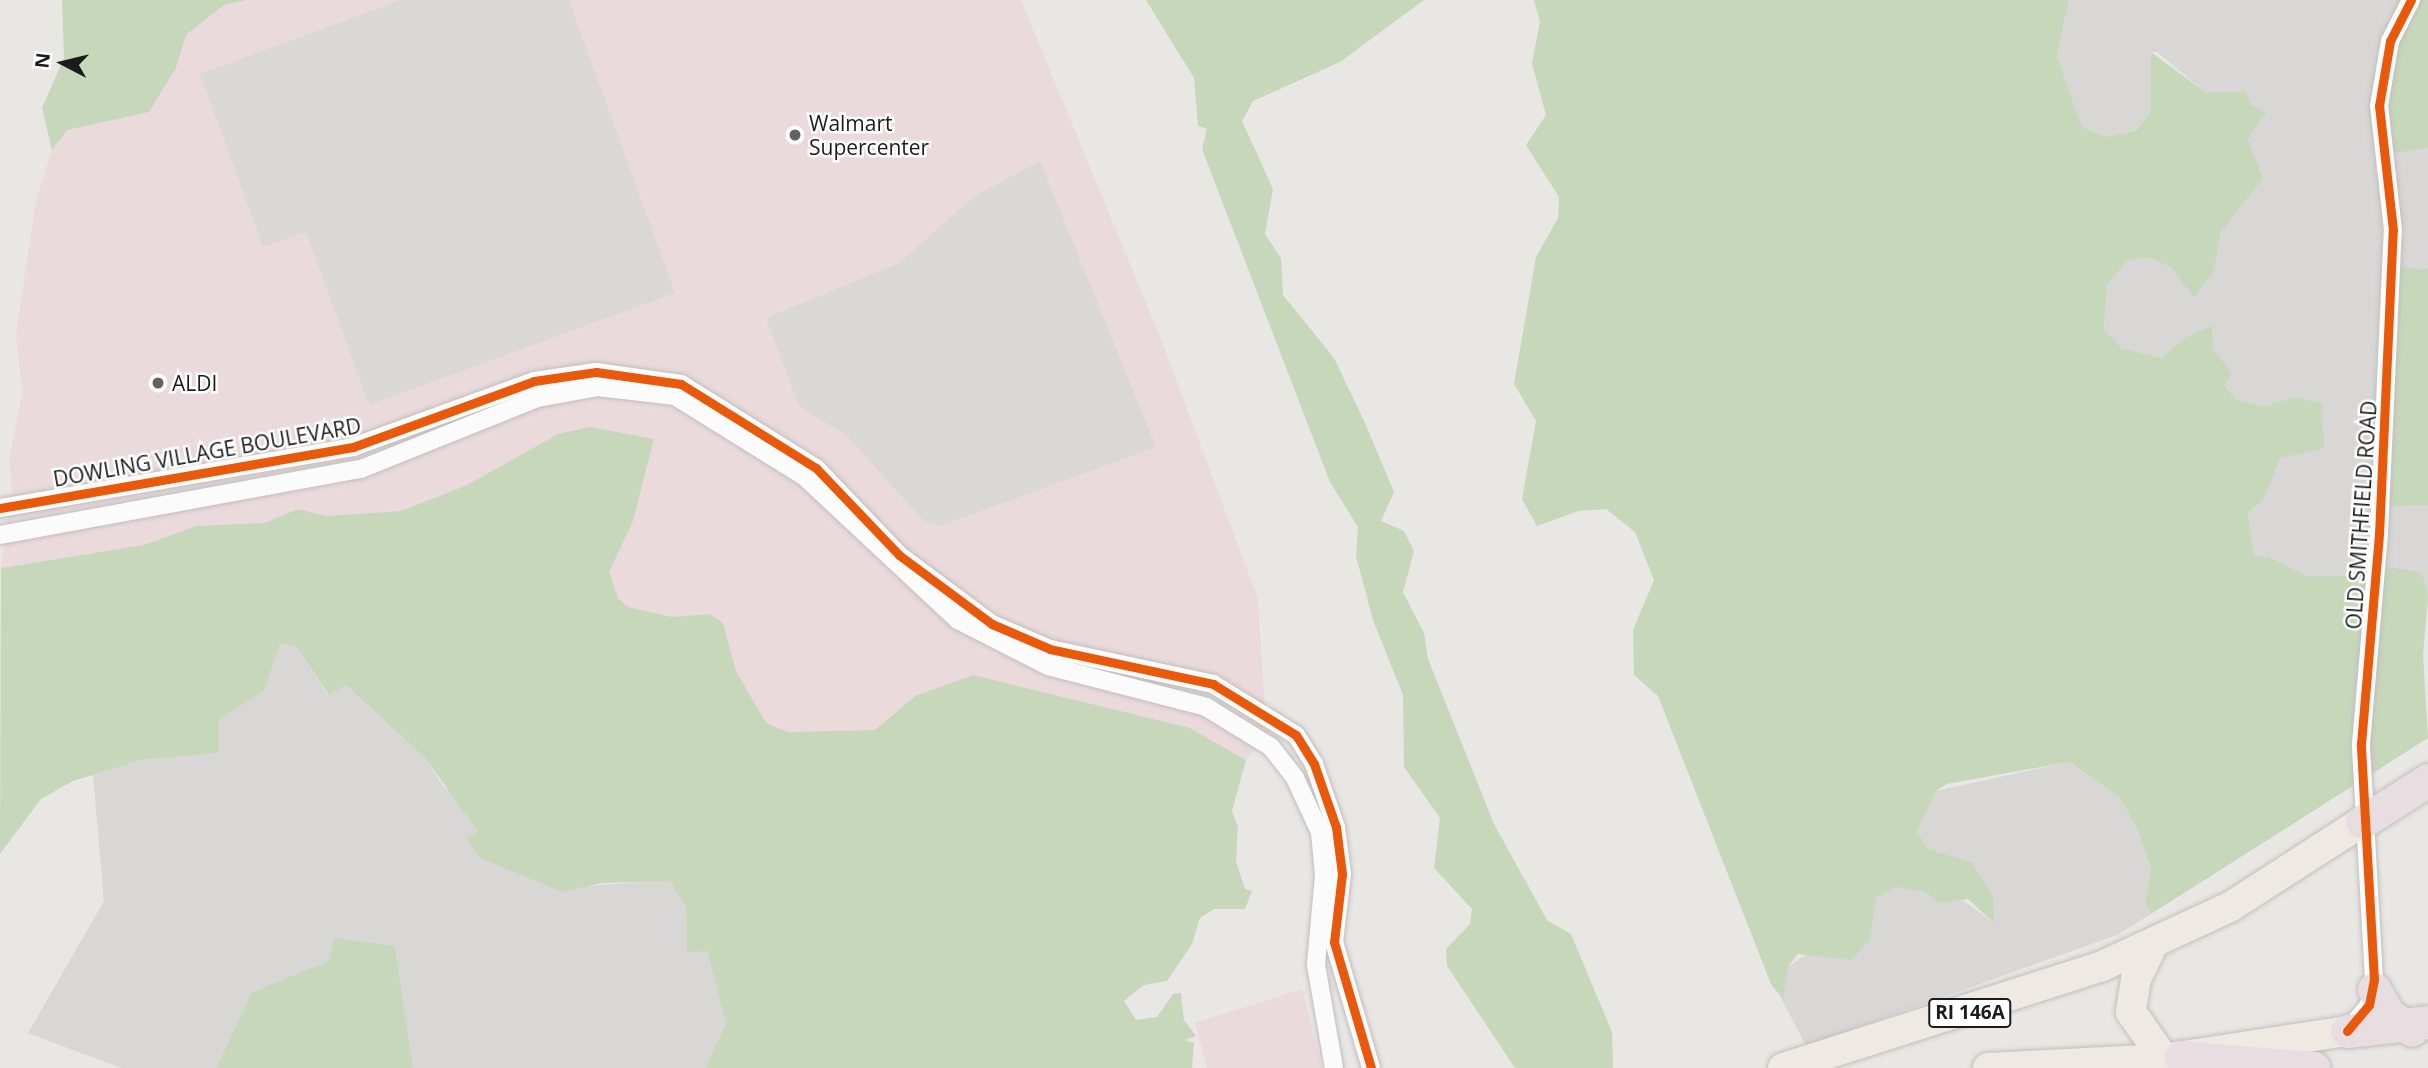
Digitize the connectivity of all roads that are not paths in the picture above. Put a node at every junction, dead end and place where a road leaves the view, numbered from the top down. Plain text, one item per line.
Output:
1 (2411, 0) edge
2 (0, 508) edge
3 (0, 535) edge
4 (2428, 780) edge
5 (2362, 822) junction
6 (2153, 944) junction
7 (2374, 989) junction
8 (1347, 998) junction
9 (1321, 1006) junction
10 (2418, 1027) edge
11 (2347, 1031) junction
12 (2172, 1058) junction
13 (1334, 1068) edge
14 (1371, 1068) edge
15 (1783, 1068) edge
16 (1988, 1068) edge
17 (2314, 1068) edge

1 - 5 street, OLD SMITHFIELD ROAD
2 - 8 street, DOWLING VILLAGE BOULEVARD
3 - 9 street, DOWLING VILLAGE BOULEVARD
4 - 5 highway, RI 146A
5 - 6 main road, RI 146A
5 - 7 street, OLD SMITHFIELD ROAD
6 - 12 main road
6 - 15 main road, RI 146A
7 - 10 highway
7 - 11 street
8 - 9 street
8 - 14 street, DOWLING VILLAGE BOULEVARD
9 - 13 street, DOWLING VILLAGE BOULEVARD
10 - 11 highway
11 - 12 main road
12 - 16 main road
12 - 17 highway

